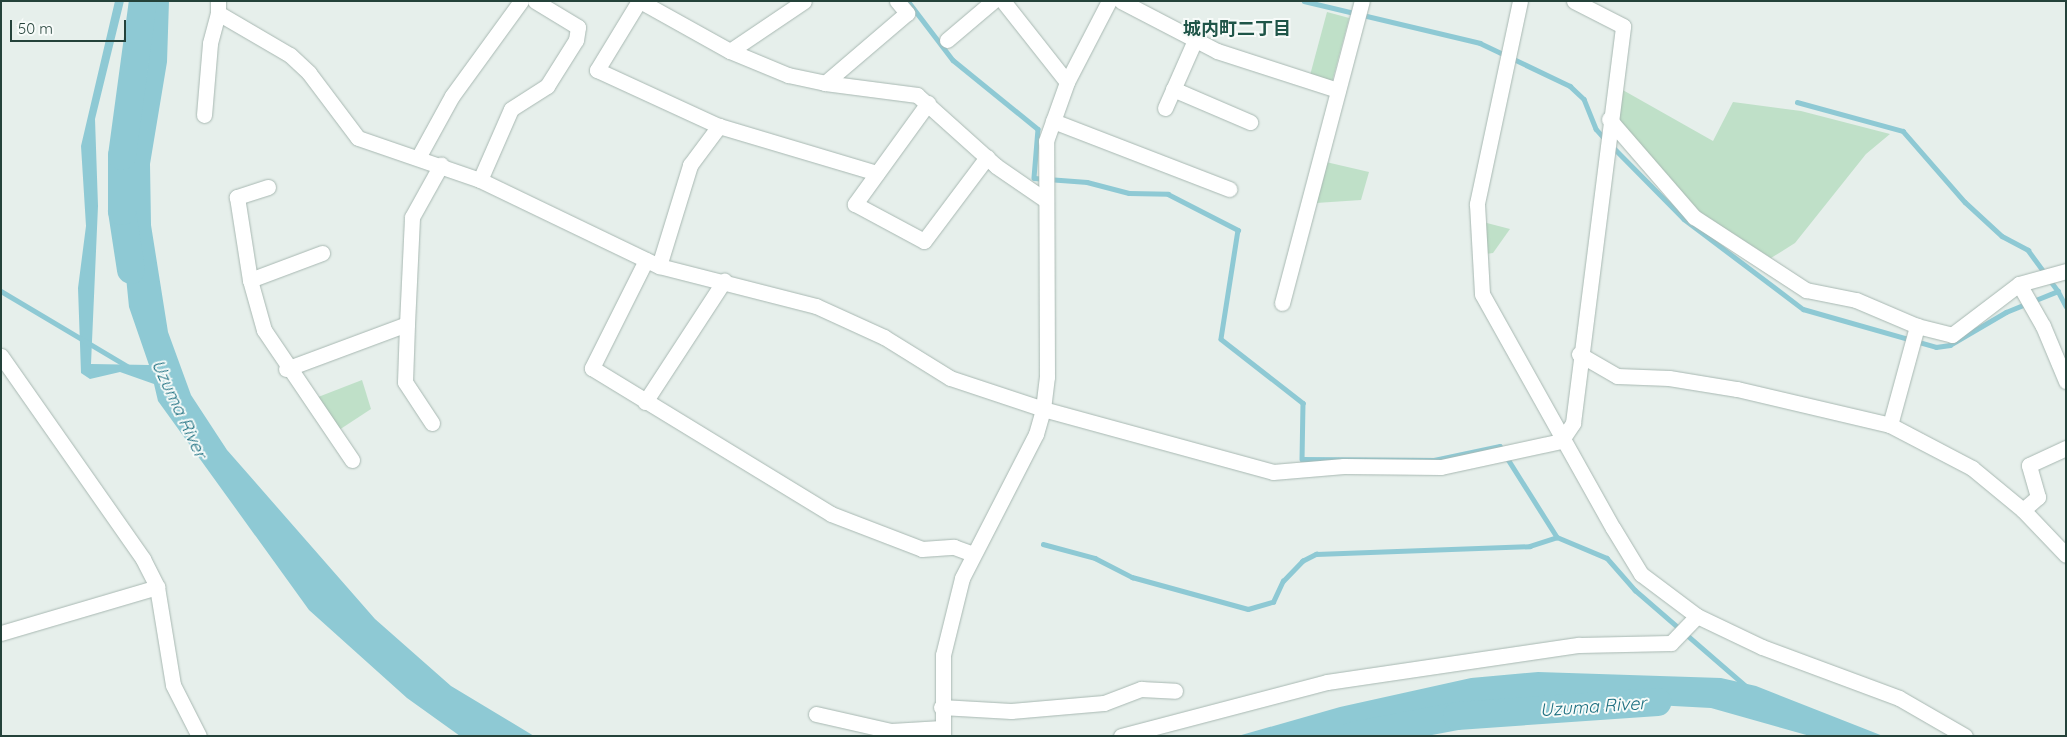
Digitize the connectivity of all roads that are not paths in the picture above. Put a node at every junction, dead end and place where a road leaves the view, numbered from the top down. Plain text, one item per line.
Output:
1 (521, 1) edge
2 (535, 1) edge
3 (639, 1) edge
4 (804, 1) edge
5 (897, 1) edge
6 (993, 1) edge
7 (1003, 1) edge
8 (1109, 1) edge
9 (1121, 1) edge
10 (1362, 1) edge
11 (1520, 1) edge
12 (1574, 1) edge
13 (218, 7) edge
14 (947, 40) dead end
15 (1195, 40) junction
16 (730, 52) junction
17 (1067, 82) junction
18 (825, 83) junction
19 (1173, 89) junction
20 (1338, 90) junction
21 (928, 103) junction
22 (1165, 108) dead end
23 (204, 115) dead end
24 (1609, 119) junction
25 (1053, 121) junction
26 (1250, 122) dead end
27 (719, 126) junction
28 (419, 156) junction
29 (987, 157) junction
30 (441, 164) junction
31 (877, 173) junction
32 (480, 180) junction
33 (268, 187) dead end
34 (1229, 189) dead end
35 (1044, 199) junction
36 (322, 253) dead end
37 (652, 263) junction
38 (2066, 270) edge
39 (250, 280) junction
40 (724, 281) junction
41 (2019, 284) junction
42 (1282, 303) dead end
43 (407, 324) junction
44 (1917, 326) junction
45 (1579, 354) junction
46 (1, 356) edge
47 (286, 369) junction
48 (2066, 381) edge
49 (645, 402) junction
50 (1043, 408) junction
51 (432, 423) dead end
52 (1890, 424) junction
53 (1561, 441) junction
54 (2066, 448) edge
55 (352, 460) dead end
56 (2023, 510) junction
57 (973, 554) junction
58 (2066, 555) edge
59 (157, 587) junction
60 (1697, 616) junction
61 (1, 633) edge
62 (1175, 691) dead end
63 (941, 707) junction
64 (816, 714) dead end
65 (943, 732) edge
66 (199, 736) edge
67 (1121, 736) edge
68 (1965, 736) edge

1 - 28 street
2 - 32 street
3 - 16 street
3 - 27 street
4 - 16 street
5 - 18 street
6 - 14 street
7 - 17 street
8 - 17 street
9 - 15 street
10 - 20 street
11 - 53 street
12 - 24 street
13 - 23 street
13 - 28 street
15 - 19 street
15 - 20 street
16 - 18 street
17 - 25 street
18 - 21 street
19 - 22 street
19 - 26 street
20 - 42 street
21 - 29 street
21 - 31 street
24 - 44 street
24 - 45 street
25 - 34 street
25 - 35 street
27 - 31 street
27 - 37 street
28 - 30 street
29 - 31 street
29 - 35 street
30 - 32 street
30 - 43 street
32 - 37 street
33 - 39 street
35 - 50 street
36 - 39 street
37 - 40 street
37 - 49 street
38 - 41 street
39 - 47 street
40 - 49 street
40 - 50 street
41 - 44 street
41 - 48 street
43 - 47 street
43 - 51 street
44 - 52 street
45 - 52 street
45 - 53 street
46 - 59 street
47 - 55 street
49 - 57 street
50 - 53 street
50 - 57 street
52 - 56 street
53 - 60 street
54 - 56 street
56 - 58 street
57 - 63 street
59 - 61 street
59 - 66 street
60 - 67 street
60 - 68 street
62 - 63 street
63 - 65 street
64 - 65 street

